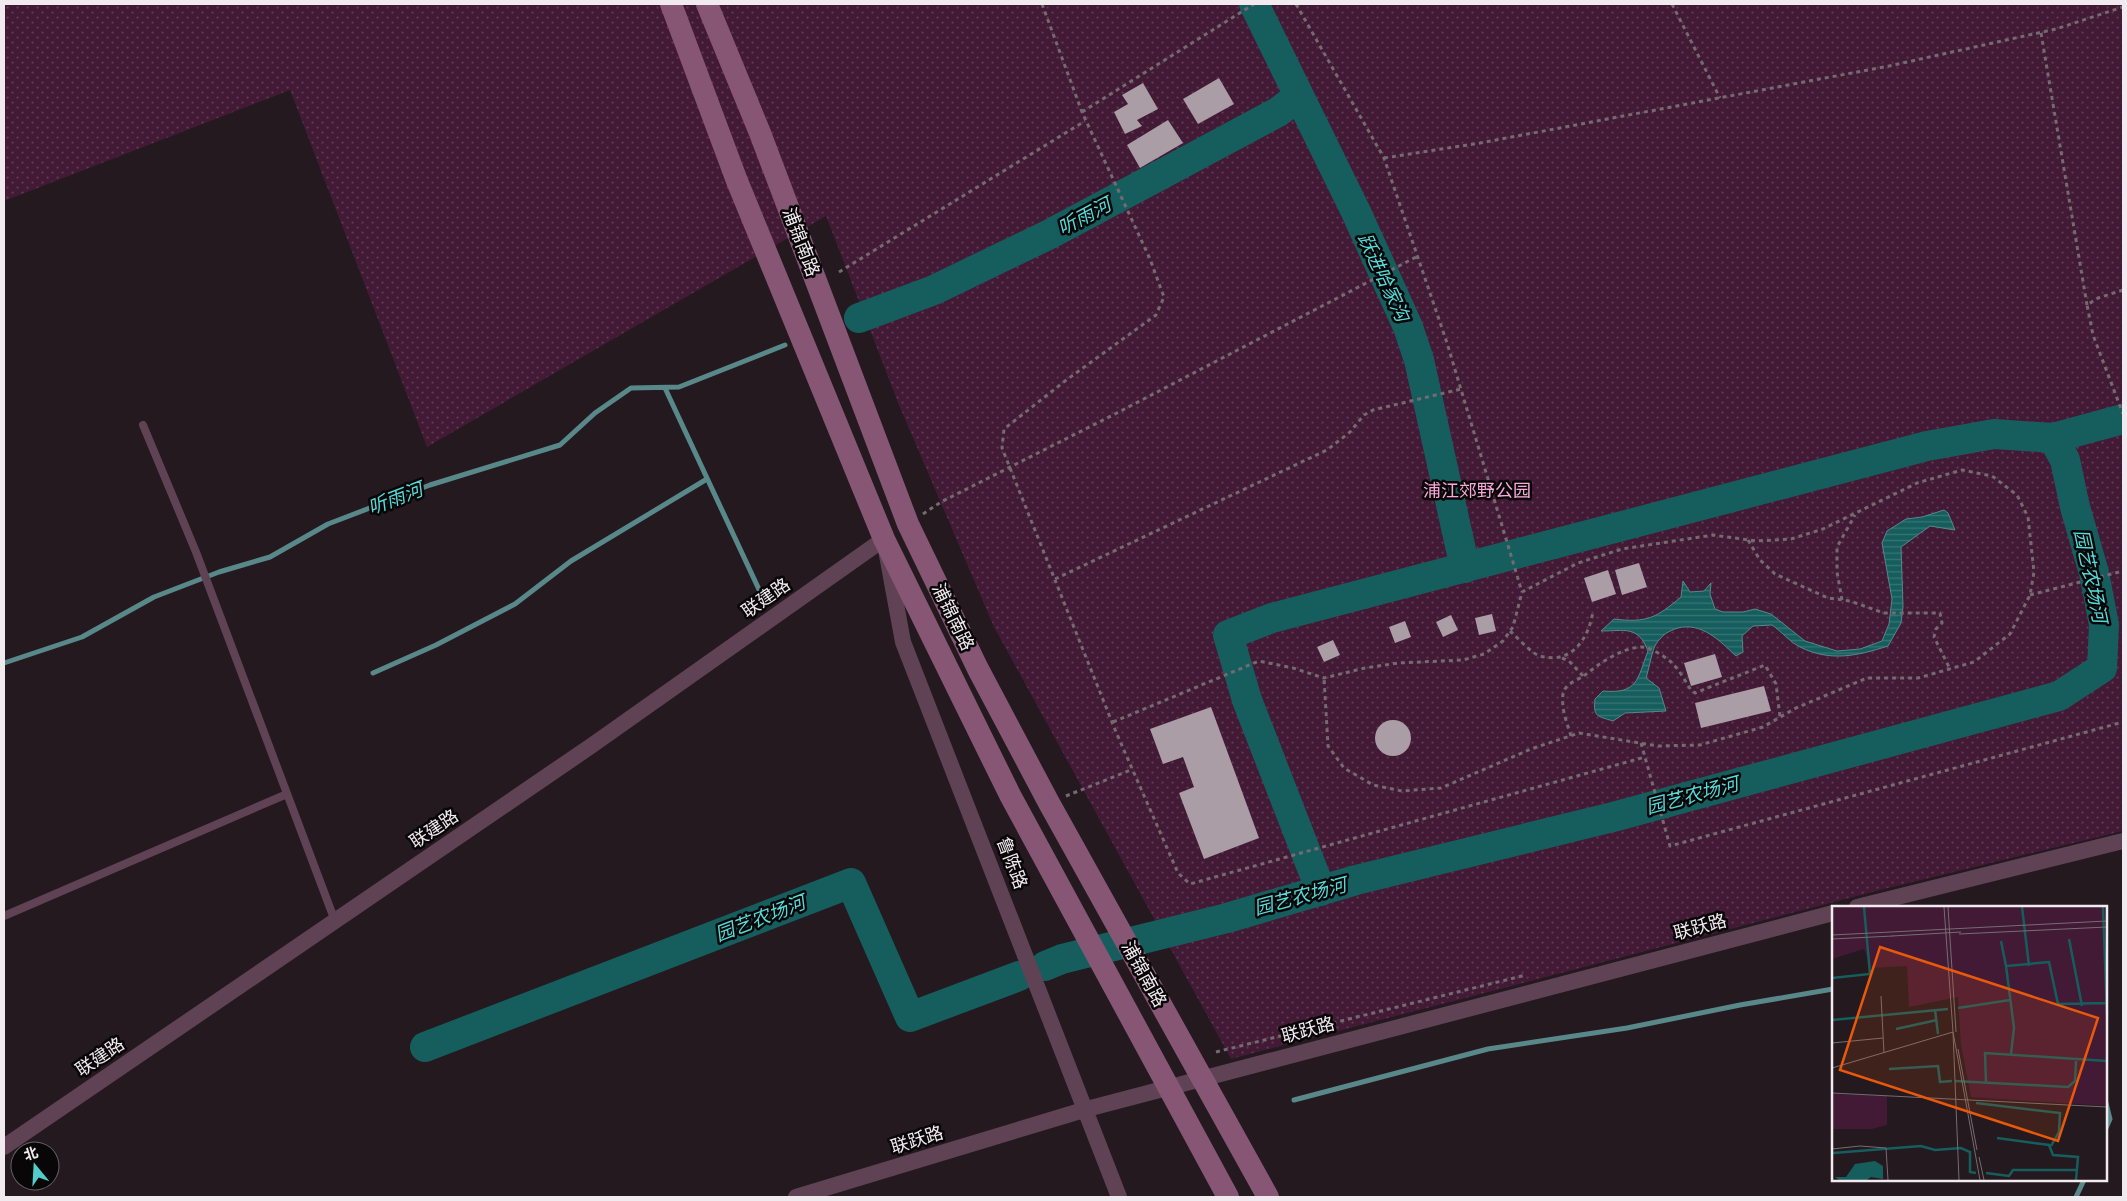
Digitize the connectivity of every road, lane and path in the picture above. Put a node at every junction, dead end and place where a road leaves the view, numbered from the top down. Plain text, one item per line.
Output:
1 (671, 4) edge
2 (708, 4) edge
3 (1042, 4) edge
4 (1254, 4) edge
5 (1296, 4) edge
6 (1672, 4) edge
7 (2123, 7) edge
8 (2041, 33) junction
9 (1720, 98) junction
10 (1082, 112) junction
11 (1086, 120) junction
12 (1384, 158) junction
13 (1418, 256) junction
14 (839, 272) dead end
15 (2123, 290) edge
16 (2087, 305) junction
17 (1461, 389) junction
18 (2123, 414) edge
19 (143, 425) dead end
20 (1010, 468) junction
21 (1855, 514) junction
22 (908, 524) junction
23 (884, 539) junction
24 (1747, 540) junction
25 (2123, 572) edge
26 (1055, 579) junction
27 (1522, 592) junction
28 (2030, 595) junction
29 (1842, 600) junction
30 (1593, 610) dead end
31 (1510, 631) junction
32 (1562, 657) junction
33 (1950, 669) junction
34 (1583, 676) junction
35 (1324, 678) junction
36 (1780, 717) junction
37 (1113, 722) junction
38 (2123, 722) edge
39 (1571, 736) junction
40 (1641, 743) junction
41 (1644, 757) junction
42 (1133, 769) junction
43 (287, 794) junction
44 (1049, 803) junction
45 (2123, 841) edge
46 (1861, 906) edge
47 (1832, 913) edge
48 (4, 916) edge
49 (335, 921) junction
50 (1203, 1079) junction
51 (1168, 1088) junction
52 (1086, 1109) junction
53 (4, 1147) edge
54 (796, 1197) edge
55 (1119, 1197) edge
56 (1228, 1197) edge
57 (1268, 1197) edge

1 - 23 main road, 浦锦南路
2 - 22 main road, 浦锦南路
3 - 10 path
4 - 10 path
5 - 12 path
6 - 9 path
7 - 8 path
8 - 9 path
8 - 16 path
9 - 12 path
10 - 11 path
11 - 14 path
11 - 20 path
12 - 13 path
13 - 17 path
13 - 20 path
15 - 16 path
16 - 18 path
17 - 26 path
17 - 27 path
19 - 43 lane
20 - 22 path
20 - 26 path
21 - 24 path
21 - 28 path
21 - 29 path
22 - 44 main road, 浦锦南路
23 - 49 street, 联建路
23 - 51 main road, 浦锦南路
23 - 52 street, 鲁陈路
24 - 27 path
24 - 29 path
25 - 28 path
26 - 37 path
27 - 31 path
28 - 33 path
29 - 33 path
30 - 32 path
31 - 32 path
31 - 35 path
32 - 34 path
33 - 36 path
34 - 36 path
34 - 39 path
35 - 37 path
35 - 39 path
36 - 40 path
37 - 42 path
38 - 41 path
39 - 40 path
40 - 41 path
41 - 42 path
42 - 44 path
43 - 48 lane
43 - 49 lane
44 - 50 main road, 浦锦南路
45 - 46 street
47 - 50 street, 联跃路
49 - 53 street, 联建路
50 - 51 street, 联跃路
50 - 57 main road, 浦锦南路
51 - 52 street, 联跃路
51 - 56 main road, 浦锦南路
52 - 54 street, 联跃路
52 - 55 street, 鲁陈路

